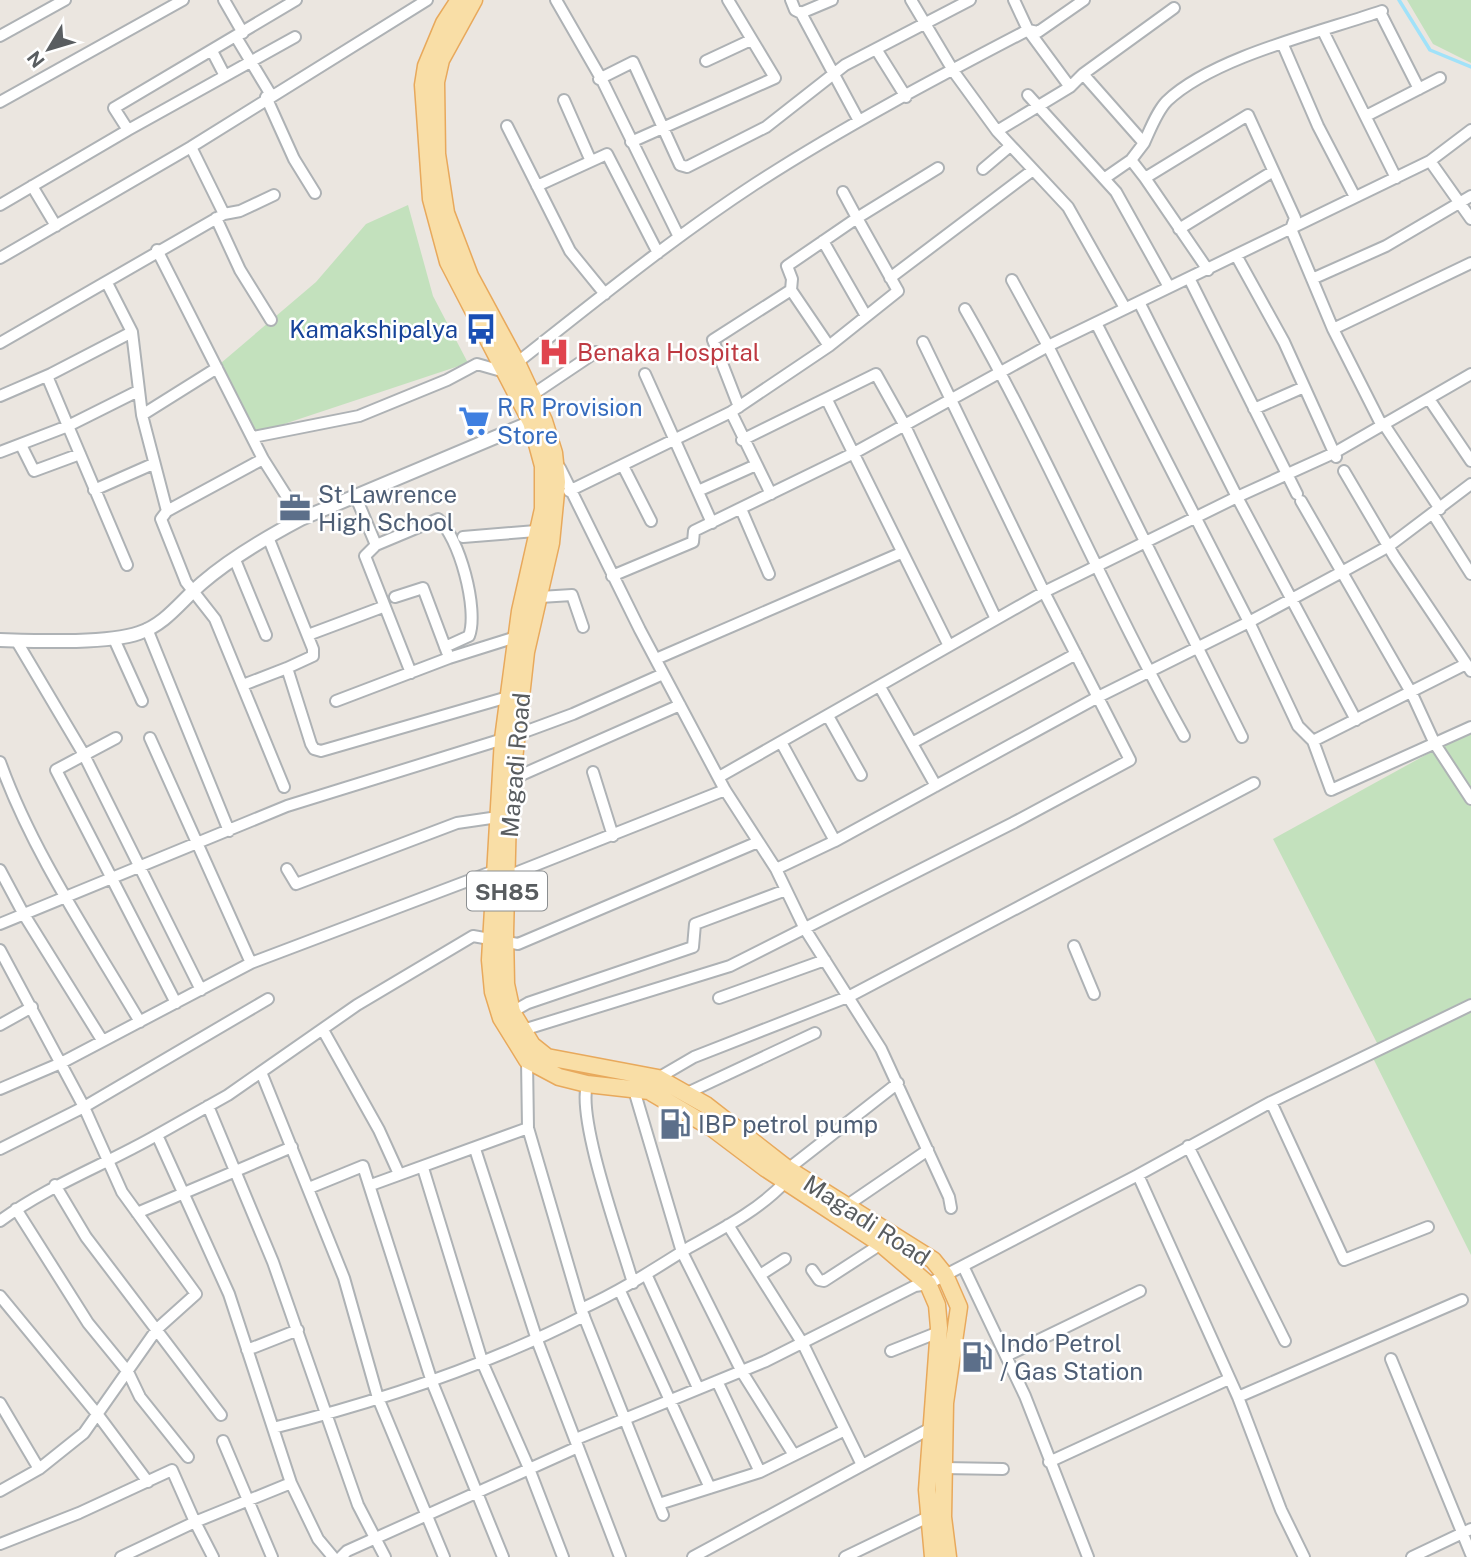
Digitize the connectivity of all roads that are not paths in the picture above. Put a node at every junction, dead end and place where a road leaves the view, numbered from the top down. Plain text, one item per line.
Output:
1 (65, 0) edge
2 (183, 0) edge
3 (224, 0) edge
4 (296, 0) edge
5 (427, 0) edge
6 (459, 0) edge
7 (474, 0) edge
8 (556, 0) edge
9 (728, 0) edge
10 (791, 0) edge
11 (832, 0) edge
12 (911, 0) edge
13 (971, 0) edge
14 (1014, 0) edge
15 (1084, 0) edge
16 (1174, 8) dead end
17 (801, 13) junction
18 (925, 22) junction
19 (1028, 30) junction
20 (1323, 31) junction
21 (240, 35) junction
22 (0, 36) edge
23 (295, 37) dead end
24 (751, 40) junction
25 (1283, 44) junction
26 (876, 49) junction
27 (212, 51) junction
28 (251, 61) junction
29 (706, 61) dead end
30 (954, 72) junction
31 (1083, 74) junction
32 (225, 76) junction
33 (833, 76) junction
34 (1440, 78) dead end
35 (599, 79) junction
36 (1070, 87) junction
37 (1419, 89) junction
38 (1028, 95) dead end
39 (269, 96) junction
40 (906, 97) junction
41 (564, 100) dead end
42 (0, 102) edge
43 (1038, 106) junction
44 (1366, 117) junction
45 (859, 121) junction
46 (507, 126) dead end
47 (662, 128) junction
48 (128, 130) junction
49 (1471, 130) edge
50 (997, 131) junction
51 (631, 142) junction
52 (1143, 143) junction
53 (191, 147) junction
54 (1009, 147) junction
55 (590, 159) junction
56 (1131, 160) junction
57 (1430, 161) junction
58 (938, 169) dead end
59 (983, 169) dead end
60 (1033, 170) junction
61 (1272, 172) junction
62 (1105, 178) junction
63 (1145, 178) junction
64 (1396, 178) junction
65 (32, 186) junction
66 (537, 186) junction
67 (843, 192) dead end
68 (315, 193) dead end
69 (274, 195) dead end
70 (1471, 196) edge
71 (1355, 197) junction
72 (1460, 203) junction
73 (0, 205) edge
74 (220, 216) junction
75 (858, 218) junction
76 (1471, 219) edge
77 (56, 226) junction
78 (1180, 229) junction
79 (1291, 229) junction
80 (679, 237) junction
81 (823, 241) junction
82 (157, 250) junction
83 (658, 253) junction
84 (1237, 257) junction
85 (0, 258) edge
86 (1471, 263) edge
87 (1208, 270) junction
88 (890, 278) junction
89 (1189, 278) junction
90 (1312, 279) junction
91 (1012, 280) dead end
92 (107, 283) junction
93 (1168, 287) junction
94 (791, 290) junction
95 (605, 294) junction
96 (1139, 302) junction
97 (965, 309) dead end
98 (1125, 309) junction
99 (866, 316) junction
100 (271, 320) dead end
101 (1096, 323) junction
102 (1333, 329) junction
103 (132, 332) junction
104 (923, 342) dead end
105 (0, 343) edge
106 (829, 346) junction
107 (1048, 346) junction
108 (596, 352) dead end
109 (217, 368) junction
110 (511, 368) junction
111 (1001, 372) junction
112 (645, 374) dead end
113 (47, 376) junction
114 (1469, 380) edge
115 (1304, 387) junction
116 (138, 391) junction
117 (532, 395) junction
118 (0, 396) edge
119 (951, 399) junction
120 (1429, 399) junction
121 (827, 400) junction
122 (1254, 409) junction
123 (735, 410) junction
124 (142, 415) junction
125 (536, 420) junction
126 (904, 424) junction
127 (1382, 424) junction
128 (68, 426) junction
129 (253, 437) junction
130 (676, 440) junction
131 (742, 440) junction
132 (21, 445) junction
133 (0, 452) edge
134 (554, 453) junction
135 (854, 453) junction
136 (80, 454) junction
137 (1336, 456) junction
138 (263, 459) junction
139 (1471, 461) edge
140 (153, 464) junction
141 (755, 465) junction
142 (623, 466) junction
143 (1344, 471) dead end
144 (1286, 474) junction
145 (1471, 484) edge
146 (94, 490) junction
147 (569, 491) junction
148 (698, 492) junction
149 (771, 494) junction
150 (355, 495) junction
151 (1237, 497) junction
152 (741, 509) junction
153 (167, 512) junction
154 (1436, 512) junction
155 (1196, 517) junction
156 (301, 519) junction
157 (651, 521) dead end
158 (712, 523) junction
159 (536, 531) junction
160 (268, 537) junction
161 (463, 537) dead end
162 (1146, 541) junction
163 (376, 545) junction
164 (1389, 546) junction
165 (901, 553) junction
166 (235, 559) junction
167 (127, 565) dead end
168 (1095, 566) junction
169 (1340, 573) junction
170 (769, 574) dead end
171 (1471, 574) edge
172 (612, 576) junction
173 (195, 591) junction
174 (1044, 593) junction
175 (394, 597) dead end
176 (540, 597) junction
177 (1292, 599) junction
178 (380, 608) dead end
179 (996, 619) junction
180 (1249, 622) junction
181 (583, 627) dead end
182 (147, 629) junction
183 (266, 635) dead end
184 (307, 635) junction
185 (516, 638) junction
186 (114, 639) junction
187 (0, 640) edge
188 (16, 640) junction
189 (949, 646) junction
190 (1197, 648) junction
191 (447, 652) junction
192 (1076, 654) junction
193 (656, 659) junction
194 (287, 668) junction
195 (1469, 668) edge
196 (411, 673) junction
197 (1149, 673) junction
198 (663, 674) junction
199 (243, 685) junction
200 (880, 687) junction
201 (1412, 694) junction
202 (508, 697) junction
203 (1098, 697) junction
204 (142, 701) dead end
205 (335, 701) dead end
206 (680, 705) junction
207 (828, 716) junction
208 (1356, 720) junction
209 (1471, 727) edge
210 (1184, 736) dead end
211 (509, 737) junction
212 (1242, 737) dead end
213 (116, 738) dead end
214 (150, 738) dead end
215 (1313, 741) junction
216 (781, 742) junction
217 (912, 743) junction
218 (1435, 744) junction
219 (83, 753) junction
220 (0, 762) edge
221 (593, 772) dead end
222 (861, 775) dead end
223 (719, 777) junction
224 (512, 779) junction
225 (1254, 783) dead end
226 (936, 786) junction
227 (284, 787) dead end
228 (725, 790) junction
229 (1470, 795) edge
230 (498, 817) junction
231 (229, 831) junction
232 (613, 835) junction
233 (835, 841) junction
234 (758, 842) junction
235 (196, 844) junction
236 (138, 867) junction
237 (287, 869) dead end
238 (776, 869) junction
239 (0, 870) edge
240 (501, 874) junction
241 (110, 876) junction
242 (786, 890) junction
243 (65, 895) junction
244 (23, 913) junction
245 (0, 924) edge
246 (805, 929) junction
247 (498, 940) junction
248 (1074, 946) dead end
249 (0, 950) edge
250 (825, 960) junction
251 (251, 963) junction
252 (4, 966) edge
253 (201, 990) junction
254 (1094, 995) dead end
255 (850, 996) junction
256 (719, 998) dead end
257 (268, 999) dead end
258 (176, 1003) junction
259 (1471, 1005) edge
260 (32, 1007) junction
261 (512, 1012) junction
262 (140, 1022) junction
263 (0, 1025) edge
264 (323, 1030) junction
265 (523, 1030) junction
266 (816, 1033) dead end
267 (102, 1040) junction
268 (527, 1060) junction
269 (61, 1063) junction
270 (261, 1072) junction
271 (658, 1078) junction
272 (898, 1083) junction
273 (587, 1084) junction
274 (0, 1089) edge
275 (634, 1090) junction
276 (685, 1094) junction
277 (1272, 1102) junction
278 (208, 1106) junction
279 (84, 1107) junction
280 (528, 1128) junction
281 (157, 1135) junction
282 (1188, 1146) junction
283 (292, 1147) junction
284 (0, 1149) edge
285 (475, 1149) junction
286 (928, 1150) junction
287 (109, 1162) junction
288 (423, 1168) junction
289 (236, 1171) junction
290 (398, 1174) junction
291 (1138, 1175) junction
292 (787, 1176) junction
293 (55, 1185) junction
294 (371, 1185) junction
295 (309, 1188) junction
296 (184, 1192) junction
297 (846, 1206) junction
298 (951, 1208) dead end
299 (16, 1209) junction
300 (137, 1213) junction
301 (0, 1221) edge
302 (728, 1225) junction
303 (1428, 1227) dead end
304 (881, 1244) junction
305 (681, 1252) junction
306 (785, 1259) dead end
307 (963, 1266) junction
308 (813, 1270) dead end
309 (646, 1275) junction
310 (760, 1275) junction
311 (945, 1275) junction
312 (633, 1283) junction
313 (928, 1284) junction
314 (620, 1291) junction
315 (1140, 1291) dead end
316 (0, 1296) edge
317 (1462, 1300) dead end
318 (582, 1313) junction
319 (157, 1329) junction
320 (298, 1330) junction
321 (939, 1332) junction
322 (537, 1340) junction
323 (1286, 1341) dead end
324 (803, 1344) junction
325 (247, 1350) junction
326 (891, 1351) dead end
327 (1006, 1356) junction
328 (1391, 1359) dead end
329 (483, 1364) junction
330 (128, 1372) junction
331 (742, 1372) junction
332 (1229, 1379) junction
333 (718, 1381) junction
334 (432, 1382) junction
335 (698, 1388) junction
336 (1238, 1396) junction
337 (378, 1398) junction
338 (668, 1399) junction
339 (0, 1403) edge
340 (327, 1414) junction
341 (98, 1415) junction
342 (221, 1415) dead end
343 (623, 1419) junction
344 (931, 1427) junction
345 (273, 1428) junction
346 (845, 1430) junction
347 (223, 1441) dead end
348 (577, 1443) junction
349 (794, 1455) junction
350 (188, 1457) dead end
351 (1049, 1462) junction
352 (862, 1465) junction
353 (528, 1466) junction
354 (943, 1468) junction
355 (39, 1469) junction
356 (1003, 1469) dead end
357 (760, 1472) junction
358 (148, 1482) junction
359 (291, 1483) junction
360 (709, 1488) junction
361 (0, 1491) edge
362 (475, 1492) junction
363 (247, 1501) junction
364 (425, 1514) junction
365 (928, 1517) junction
366 (195, 1522) junction
367 (1466, 1531) edge
368 (375, 1537) junction
369 (0, 1544) edge
370 (1471, 1554) edge
371 (121, 1557) edge
372 (213, 1557) edge
373 (272, 1557) edge
374 (333, 1557) edge
375 (341, 1557) edge
376 (385, 1557) edge
377 (444, 1557) edge
378 (503, 1557) edge
379 (562, 1557) edge
380 (620, 1557) edge
381 (693, 1557) edge
382 (845, 1557) edge
383 (933, 1557) edge
384 (948, 1557) edge
385 (1088, 1557) edge
386 (1304, 1557) edge
387 (1412, 1557) edge

1 - 22 street
2 - 42 street
3 - 21 street
4 - 21 street
5 - 39 street
6 - 110 main road, Magadi Road / SH85
7 - 110 main road, Magadi Road / SH85
8 - 35 street
9 - 24 street
10 - 17 street
11 - 17 street
12 - 18 street
13 - 18 street
14 - 19 street
15 - 19 street
16 - 31 street
17 - 33 street
18 - 26 street
18 - 30 street
19 - 30 street
19 - 36 street
20 - 25 street
20 - 37 street
20 - 44 street
21 - 27 street
21 - 28 street
23 - 28 street
24 - 29 street
24 - 47 street
25 - 52 street
25 - 71 street
26 - 33 street
26 - 40 street
27 - 32 street
27 - 48 street
28 - 32 street
28 - 39 street
30 - 40 street
30 - 50 street
31 - 36 street
31 - 52 street
32 - 48 street
33 - 45 street
33 - 47 street
34 - 37 street
35 - 47 street
35 - 51 street
36 - 43 street
37 - 44 street
38 - 43 street
39 - 53 street
39 - 68 street
40 - 45 street
41 - 55 street
43 - 50 street
43 - 62 street
44 - 64 street
45 - 80 street
46 - 66 street
47 - 51 street
48 - 65 street
49 - 57 street
50 - 54 street
51 - 80 street
52 - 56 street
53 - 74 street
53 - 77 street
54 - 59 street
54 - 60 street
55 - 66 street
55 - 83 street
56 - 62 street
56 - 63 street
57 - 64 street
57 - 72 street
58 - 75 street
60 - 88 street
60 - 98 street
61 - 63 street
61 - 78 street
61 - 79 street
62 - 93 street
63 - 78 street
64 - 71 street
65 - 73 street
65 - 77 street
66 - 95 street
67 - 75 street
69 - 74 street
70 - 72 street
71 - 79 street
72 - 76 street
72 - 90 street
74 - 82 street
74 - 100 street
75 - 81 street
75 - 88 street
77 - 85 street
78 - 87 street
79 - 84 street
79 - 90 street
80 - 83 street
81 - 94 street
81 - 99 street
82 - 92 street
82 - 109 street
83 - 95 street
84 - 87 street
84 - 115 street
86 - 102 street
87 - 89 street
88 - 99 street
89 - 93 street
89 - 122 street
90 - 102 street
91 - 107 street
92 - 103 street
92 - 105 street
93 - 96 street
94 - 106 street
94 - 123 street
95 - 110 street
96 - 98 street
96 - 151 street
97 - 111 street
98 - 101 street
99 - 106 street
101 - 107 street
101 - 155 street
102 - 127 street
103 - 113 street
103 - 116 street
104 - 119 street
106 - 123 street
107 - 111 street
107 - 162 street
108 - 117 street
109 - 124 street
109 - 129 street
110 - 117 main road, Magadi Road / SH85
110 - 125 main road, Magadi Road / SH85
110 - 129 street
111 - 119 street
111 - 168 street
112 - 130 street
113 - 118 street
113 - 128 street
114 - 120 street
115 - 122 street
115 - 137 street
116 - 124 street
116 - 128 street
117 - 125 main road, Magadi Road / SH85
119 - 126 street
119 - 174 street
120 - 127 street
120 - 139 street
121 - 126 street
121 - 131 street
121 - 135 street
122 - 144 street
123 - 130 street
123 - 131 street
124 - 140 street
125 - 134 main road, Magadi Road / SH85
125 - 150 street
125 - 159 main road, Magadi Road / SH85
126 - 135 street
126 - 179 street
127 - 137 street
127 - 154 street
128 - 132 street
128 - 136 street
129 - 138 street
130 - 142 street
130 - 148 street
131 - 141 street
132 - 133 street
132 - 136 street
134 - 147 street
134 - 176 main road, Magadi Road / SH85
135 - 149 street
135 - 165 street
136 - 146 street
137 - 144 street
138 - 153 street
138 - 156 street
140 - 146 street
140 - 153 street
141 - 148 street
141 - 149 street
142 - 147 street
142 - 157 street
143 - 164 street
144 - 151 street
144 - 169 street
145 - 154 street
146 - 167 street
147 - 172 street
148 - 158 street
149 - 152 street
150 - 156 street
150 - 163 street
151 - 155 street
151 - 177 street
152 - 158 street
152 - 170 street
153 - 173 street
154 - 164 street
154 - 171 street
155 - 162 street
155 - 180 street
156 - 160 street
158 - 172 street
159 - 161 street
159 - 185 main road, Magadi Road / SH85
160 - 166 street
160 - 184 street
162 - 168 street
162 - 190 street
163 - 191 street
163 - 196 street
164 - 169 street
164 - 195 street
165 - 189 street
165 - 193 street
166 - 173 street
166 - 183 street
168 - 174 street
168 - 197 street
169 - 177 street
169 - 201 street
172 - 193 street
173 - 182 street
173 - 199 street
174 - 179 street
174 - 192 street
175 - 191 street
176 - 181 street
176 - 211 main road, Magadi Road / SH85
177 - 180 street
177 - 208 street
178 - 184 street
179 - 189 street
180 - 190 street
180 - 215 street
182 - 186 street
182 - 231 street
184 - 194 street
185 - 191 street
185 - 202 main road, Magadi Road / SH85
186 - 188 street
186 - 204 street
187 - 188 street
188 - 219 street
189 - 200 street
190 - 197 street
190 - 212 street
191 - 196 street
192 - 203 street
192 - 217 street
193 - 198 street
194 - 199 street
194 - 202 street
195 - 201 street
196 - 205 street
197 - 203 street
197 - 210 street
198 - 206 street
198 - 211 street
199 - 227 street
200 - 207 street
200 - 217 street
201 - 208 street
201 - 218 street
202 - 211 main road, Magadi Road / SH85
203 - 226 street
203 - 246 street
206 - 223 street
206 - 224 street
207 - 216 street
207 - 222 street
208 - 215 street
209 - 218 street
211 - 224 main road, Magadi Road / SH85
211 - 230 main road, Magadi Road / SH85
211 - 231 street
213 - 219 street
214 - 235 street
215 - 218 street
216 - 223 street
216 - 233 street
217 - 226 street
218 - 229 street
219 - 236 street
219 - 241 street
220 - 243 street
221 - 232 street
223 - 228 street
224 - 240 main road, Magadi Road / SH85
225 - 255 street
226 - 233 street
228 - 232 street
228 - 234 street
230 - 237 street
230 - 240 main road, Magadi Road / SH85
231 - 235 street
232 - 240 street
233 - 238 street
234 - 238 street
234 - 247 street
235 - 236 street
235 - 251 street
236 - 241 street
236 - 253 street
238 - 242 street
239 - 244 street
240 - 247 main road, Magadi Road / SH85
240 - 251 street
241 - 243 street
241 - 258 street
242 - 246 street
242 - 261 street
243 - 244 street
243 - 262 street
244 - 245 street
244 - 267 street
246 - 250 street
246 - 265 street
247 - 261 main road, Magadi Road / SH85
247 - 264 street
247 - 268 main road, Magadi Road / SH85
248 - 254 street
249 - 252 street
250 - 255 street
250 - 256 street
251 - 253 street
252 - 260 street
253 - 258 street
255 - 271 street
255 - 272 street
257 - 279 street
258 - 262 street
259 - 277 street
260 - 263 street
260 - 269 street
261 - 265 main road, Magadi Road / SH85
262 - 267 street
264 - 270 street
264 - 290 street
265 - 271 main road, Magadi Road / SH85
266 - 276 street
267 - 269 street
268 - 273 main road, Magadi Road / SH85
268 - 280 street
269 - 274 street
269 - 279 street
270 - 278 street
270 - 283 street
271 - 276 main road, Magadi Road / SH85
272 - 286 street
272 - 292 street
273 - 275 main road, Magadi Road / SH85
273 - 312 street
275 - 292 main road, Magadi Road / SH85
275 - 305 street
276 - 292 main road, Magadi Road / SH85
277 - 282 street
277 - 303 street
278 - 281 street
278 - 289 street
279 - 284 street
279 - 287 street
280 - 285 street
280 - 318 street
281 - 287 street
281 - 296 street
282 - 291 street
282 - 323 street
283 - 289 street
283 - 295 street
285 - 288 street
285 - 322 street
286 - 297 street
286 - 298 street
287 - 293 street
287 - 300 street
288 - 290 street
288 - 329 street
289 - 296 street
289 - 320 street
290 - 294 street
291 - 307 street
291 - 332 street
292 - 297 main road, Magadi Road / SH85
292 - 302 street
292 - 304 main road, Magadi Road / SH85
293 - 299 street
293 - 319 street
294 - 295 street
294 - 334 street
295 - 337 street
296 - 300 street
296 - 325 street
297 - 311 main road, Magadi Road / SH85
299 - 301 street
299 - 330 street
300 - 319 street
302 - 305 street
302 - 310 street
304 - 308 street
304 - 313 main road, Magadi Road / SH85
305 - 309 street
305 - 331 street
306 - 310 street
307 - 311 street
307 - 327 street
309 - 312 street
309 - 335 street
310 - 324 street
311 - 313 street
311 - 354 main road, Magadi Road / SH85
312 - 314 street
313 - 321 main road, Magadi Road
313 - 324 street
314 - 318 street
314 - 338 street
315 - 327 street
316 - 341 street
317 - 336 street
318 - 322 street
318 - 343 street
319 - 330 street
319 - 342 street
320 - 325 street
320 - 340 street
321 - 326 street
321 - 344 main road, Magadi Road
322 - 329 street
322 - 348 street
324 - 331 street
324 - 346 street
325 - 345 street
327 - 351 street
328 - 367 street
329 - 334 street
329 - 353 street
330 - 341 street
330 - 350 street
331 - 333 street
331 - 349 street
332 - 336 street
332 - 351 street
333 - 335 street
333 - 357 street
334 - 337 street
334 - 362 street
335 - 338 street
336 - 386 street
337 - 340 street
337 - 364 street
338 - 343 street
338 - 360 street
339 - 355 street
340 - 345 street
340 - 368 street
341 - 355 street
341 - 358 street
343 - 348 street
343 - 360 street
344 - 352 street
344 - 365 main road, Magadi Road
345 - 359 street
346 - 349 street
346 - 352 street
347 - 363 street
348 - 353 street
348 - 380 street
349 - 357 street
351 - 385 street
352 - 381 street
353 - 362 street
353 - 379 street
354 - 356 street
354 - 384 main road, Magadi Road / SH85
355 - 361 street
357 - 360 street
358 - 366 street
358 - 369 street
359 - 363 street
359 - 374 street
362 - 364 street
362 - 378 street
363 - 366 street
363 - 373 street
364 - 368 street
364 - 377 street
365 - 382 street
365 - 383 main road, Magadi Road
366 - 371 street
366 - 372 street
367 - 370 street
367 - 387 street
368 - 375 street
368 - 376 street

